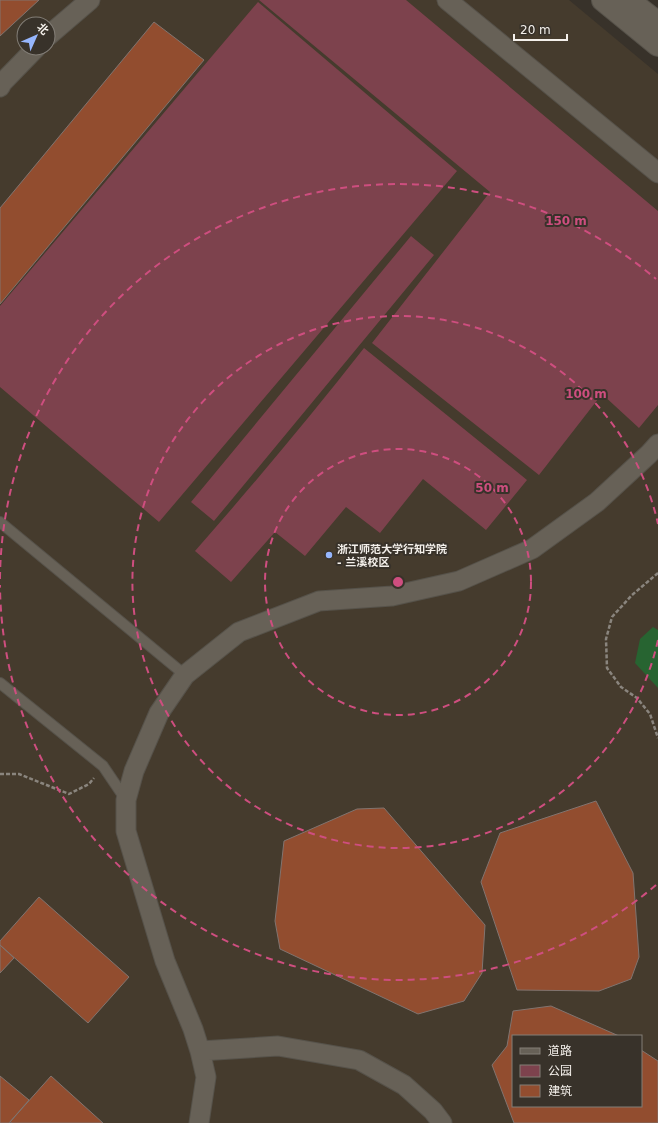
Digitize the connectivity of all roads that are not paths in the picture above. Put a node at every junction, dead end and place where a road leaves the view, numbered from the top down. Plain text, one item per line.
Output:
1 (90, 0) edge
2 (447, 0) edge
3 (603, 0) edge
4 (628, 0) edge
5 (658, 23) edge
6 (56, 29) edge
7 (658, 45) edge
8 (28, 56) edge
9 (0, 87) edge
10 (658, 173) edge
11 (655, 453) edge
12 (0, 522) edge
13 (185, 675) junction
14 (0, 683) edge
15 (126, 800) junction
16 (200, 1051) junction
17 (199, 1123) edge
18 (442, 1123) edge

1 - 6 street
2 - 10 street
3 - 7 street
4 - 5 street
8 - 9 street
11 - 13 street
12 - 13 lane
13 - 15 street
14 - 15 lane
15 - 16 street
16 - 17 street
16 - 18 street

